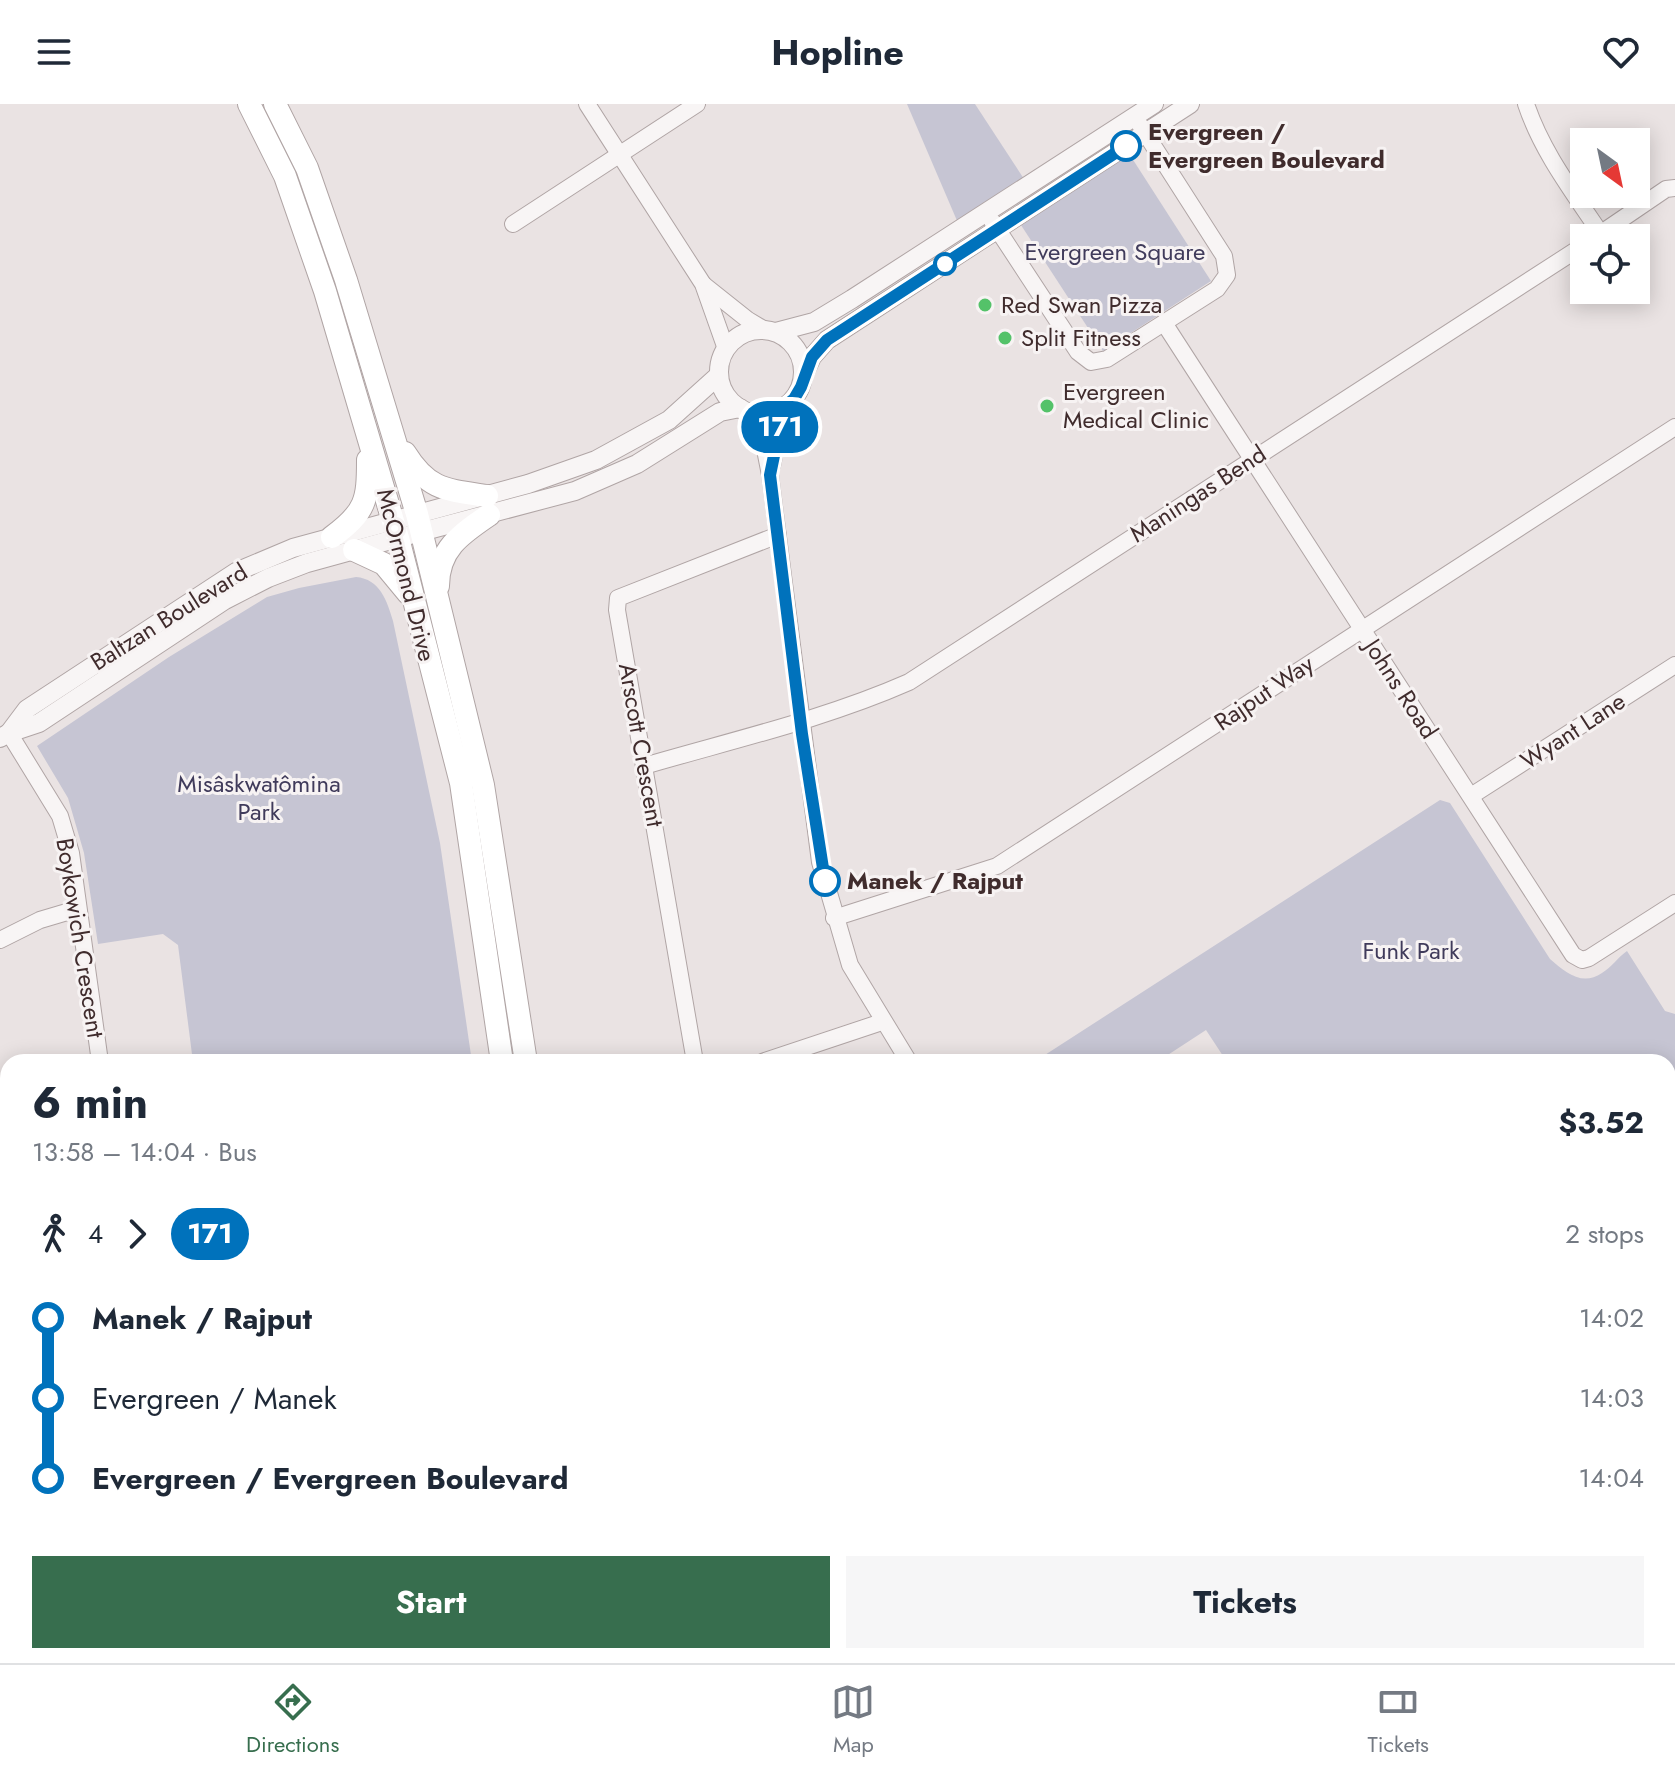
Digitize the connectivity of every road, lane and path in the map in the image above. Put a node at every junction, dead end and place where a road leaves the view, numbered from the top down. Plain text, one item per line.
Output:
1 (249, 104) edge
2 (275, 104) edge
3 (587, 104) edge
4 (697, 104) edge
5 (1154, 104) edge
6 (1190, 104) edge
7 (1526, 104) edge
8 (1134, 117) junction
9 (1145, 133) junction
10 (620, 155) junction
11 (1675, 188) edge
12 (987, 213) junction
13 (513, 224) dead end
14 (1590, 224) edge
15 (1615, 224) edge
16 (998, 230) junction
17 (1570, 254) edge
18 (703, 284) junction
19 (1164, 323) junction
20 (770, 331) junction
21 (726, 349) junction
22 (804, 374) junction
23 (719, 375) junction
24 (784, 407) junction
25 (749, 411) junction
26 (1675, 427) edge
27 (369, 431) junction
28 (396, 438) junction
29 (1250, 459) junction
30 (770, 475) junction
31 (488, 505) junction
32 (419, 523) junction
33 (396, 529) junction
34 (778, 535) junction
35 (332, 537) junction
36 (354, 550) junction
37 (411, 597) junction
38 (437, 603) junction
39 (1361, 629) junction
40 (1675, 665) edge
41 (800, 721) junction
42 (4, 736) edge
43 (644, 766) junction
44 (1471, 796) junction
45 (1675, 903) edge
46 (77, 909) junction
47 (834, 918) junction
48 (0, 940) edge
49 (882, 1022) junction
50 (99, 1054) edge
51 (501, 1054) edge
52 (525, 1054) edge
53 (694, 1054) edge
54 (786, 1054) edge
55 (904, 1054) edge

1 - 27 main road, McOrmond Drive
2 - 28 main road, McOrmond Drive
3 - 10 street
4 - 10 street
5 - 8 street
6 - 9 street
7 - 14 street
8 - 9 street
8 - 12 street
9 - 16 street
9 - 19 street
10 - 13 street
10 - 18 street
11 - 15 street
12 - 16 street
12 - 20 street
16 - 19 street
16 - 22 street
17 - 29 street, Maningas Bend
18 - 20 street
18 - 21 street
19 - 29 street, Johns Road
20 - 21 street
20 - 22 street
21 - 23 street
22 - 24 street
23 - 25 street
23 - 31 street
24 - 25 street
24 - 30 street
25 - 30 street
25 - 31 street
26 - 39 street, Rajput Way
27 - 33 main road, McOrmond Drive
27 - 35 main road
28 - 31 main road
28 - 32 main road, McOrmond Drive
29 - 39 street, Johns Road
29 - 41 street, Maningas Bend
30 - 34 street
31 - 32 street, Baltzan Boulevard
31 - 38 main road
32 - 33 street, Baltzan Boulevard
32 - 38 main road, McOrmond Drive
33 - 35 street, Baltzan Boulevard
33 - 36 street, Baltzan Boulevard
33 - 37 main road, McOrmond Drive
34 - 41 street
34 - 43 street, Arscott Crescent
35 - 42 street, Baltzan Boulevard
36 - 37 main road
36 - 42 street, Baltzan Boulevard
37 - 51 main road, McOrmond Drive
38 - 52 main road, McOrmond Drive
39 - 44 street, Johns Road
39 - 47 street, Rajput Way
40 - 44 street, Wyant Lane
41 - 43 street, Maningas Bend
41 - 47 street
42 - 46 street, Boykowich Crescent
43 - 53 street, Arscott Crescent
44 - 45 street, Johns Road
46 - 48 street
46 - 50 street, Boykowich Crescent
47 - 49 street
49 - 54 street
49 - 55 street

